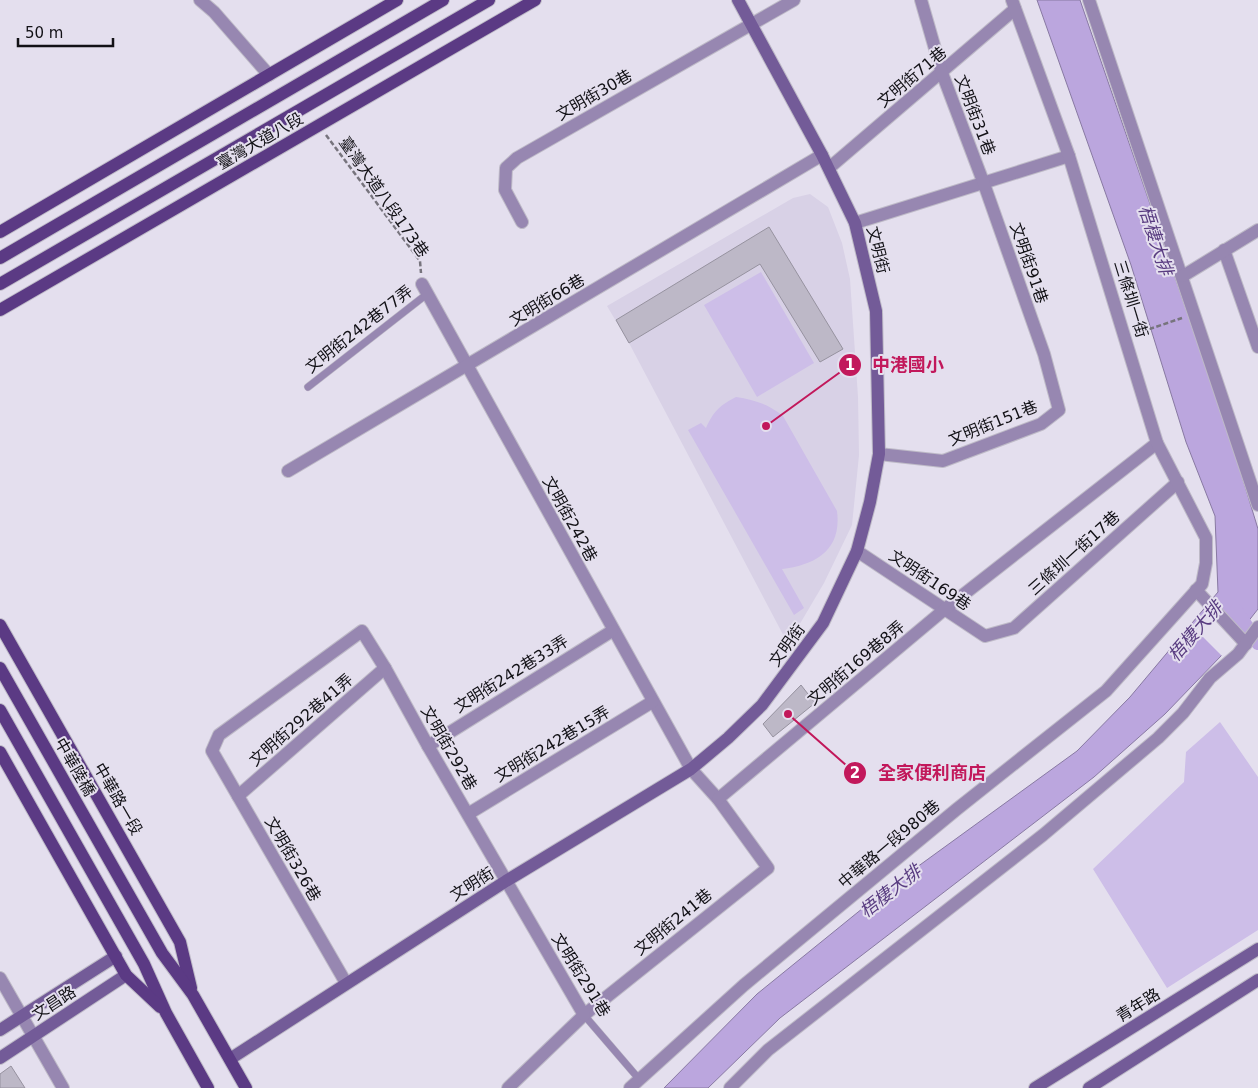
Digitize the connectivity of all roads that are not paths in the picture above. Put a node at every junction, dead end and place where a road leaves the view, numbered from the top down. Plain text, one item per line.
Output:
1 (200, 0) edge
2 (397, 0) edge
3 (443, 0) edge
4 (489, 0) edge
5 (535, 0) edge
6 (738, 0) edge
7 (794, 0) edge
8 (921, 0) edge
9 (1089, 0) edge
10 (1013, 5) edge
11 (751, 23) junction
12 (942, 74) junction
13 (269, 75) junction
14 (822, 155) junction
15 (1069, 156) junction
16 (829, 168) junction
17 (984, 184) junction
18 (522, 222) dead end
19 (855, 223) junction
20 (1258, 230) edge
21 (0, 232) edge
22 (1224, 250) junction
23 (0, 258) edge
24 (1183, 276) junction
25 (0, 284) edge
26 (424, 289) joint
27 (0, 310) edge
28 (1258, 347) edge
29 (1044, 354) joint
30 (467, 367) junction
31 (308, 386) dead end
32 (1157, 443) junction
33 (879, 454) junction
34 (288, 472) dead end
35 (1178, 482) junction
36 (1258, 505) edge
37 (857, 551) junction
38 (1196, 590) junction
39 (1187, 602) joint
40 (945, 609) junction
41 (0, 625) edge
42 (1258, 626) edge
43 (612, 631) junction
44 (985, 636) joint
45 (1246, 644) junction
46 (0, 668) edge
47 (385, 668) junction
48 (652, 702) junction
49 (0, 710) edge
50 (428, 746) junction
51 (212, 751) joint
52 (0, 752) edge
53 (690, 769) junction
54 (238, 796) junction
55 (718, 799) junction
56 (468, 814) junction
57 (122, 882) joint
58 (506, 882) junction
59 (1258, 949) edge
60 (116, 956) junction
61 (126, 975) junction
62 (0, 978) edge
63 (1258, 980) edge
64 (346, 983) junction
65 (193, 995) junction
66 (166, 1012) junction
67 (584, 1015) junction
68 (22, 1016) junction
69 (0, 1030) edge
70 (34, 1036) junction
71 (0, 1058) edge
72 (230, 1059) junction
73 (635, 1083) edge
74 (63, 1088) edge
75 (208, 1088) edge
76 (246, 1088) edge
77 (508, 1088) edge
78 (730, 1088) edge
79 (1035, 1088) edge
80 (1089, 1088) edge

1 - 13 street
2 - 13 main road
3 - 23 main road, 臺灣大道八段
4 - 25 main road, 臺灣大道八段
5 - 27 main road, 臺灣大道八段
6 - 11 street, 文明街
7 - 11 street
8 - 12 street, 文明街31巷
9 - 24 street
10 - 12 street, 文明街71巷
10 - 15 street, 三條圳一街
11 - 14 street, 文明街
11 - 18 street, 文明街30巷
12 - 16 street, 文明街71巷
12 - 17 street, 文明街31巷
13 - 21 main road
14 - 16 street, 文明街
14 - 30 street, 文明街66巷
15 - 17 street
15 - 32 street, 三條圳一街
16 - 19 street, 文明街
17 - 19 street
17 - 29 street, 文明街91巷
19 - 33 street, 文明街
20 - 22 street
22 - 24 street
22 - 28 street
24 - 36 street
26 - 30 street, 文明街242巷
26 - 31 lane, 文明街242巷77弄
29 - 33 street, 文明街151巷
30 - 34 street, 文明街66巷
30 - 43 street, 文明街242巷
32 - 35 street, 三條圳一街
32 - 40 street, 文明街169巷8弄
33 - 37 street, 文明街
35 - 38 street, 三條圳一街
35 - 44 street, 三條圳一街17巷
37 - 40 street, 文明街169巷
37 - 53 street, 文明街
38 - 39 street, 三條圳一街
38 - 45 street
39 - 73 street, 中華路一段980巷
40 - 44 street, 文明街169巷
40 - 55 street, 文明街169巷8弄
41 - 65 main road, 中華路一段
42 - 45 street
43 - 48 street, 文明街242巷
43 - 50 street, 文明街242巷33弄
45 - 78 street
46 - 57 main road, 中華陸橋
47 - 50 street, 文明街292巷
47 - 51 street, 文明街292巷
47 - 54 street, 文明街292巷41弄
48 - 53 street, 文明街242巷
48 - 56 street, 文明街242巷15弄
49 - 66 main road
50 - 56 street, 文明街292巷
51 - 54 street, 文明街326巷
52 - 60 main road
53 - 55 street, 文明街241巷
53 - 58 street, 文明街
54 - 64 street, 文明街326巷
55 - 67 street, 文明街241巷
56 - 58 street, 文明街292巷
57 - 65 main road, 中華路一段
58 - 64 street, 文明街
58 - 67 street, 文明街291巷
59 - 79 street, 青年路
60 - 61 main road
60 - 68 street, 文昌路
61 - 66 main road
61 - 70 street, 文昌路
62 - 68 street
63 - 80 street
64 - 72 street, 文明街
65 - 72 main road, 中華路一段
66 - 75 main road
67 - 73 lane, 文明街291巷
67 - 77 street, 文明街241巷
68 - 69 street, 文昌路
68 - 70 street
70 - 71 street, 文昌路
70 - 74 street
72 - 76 main road, 中華路一段

